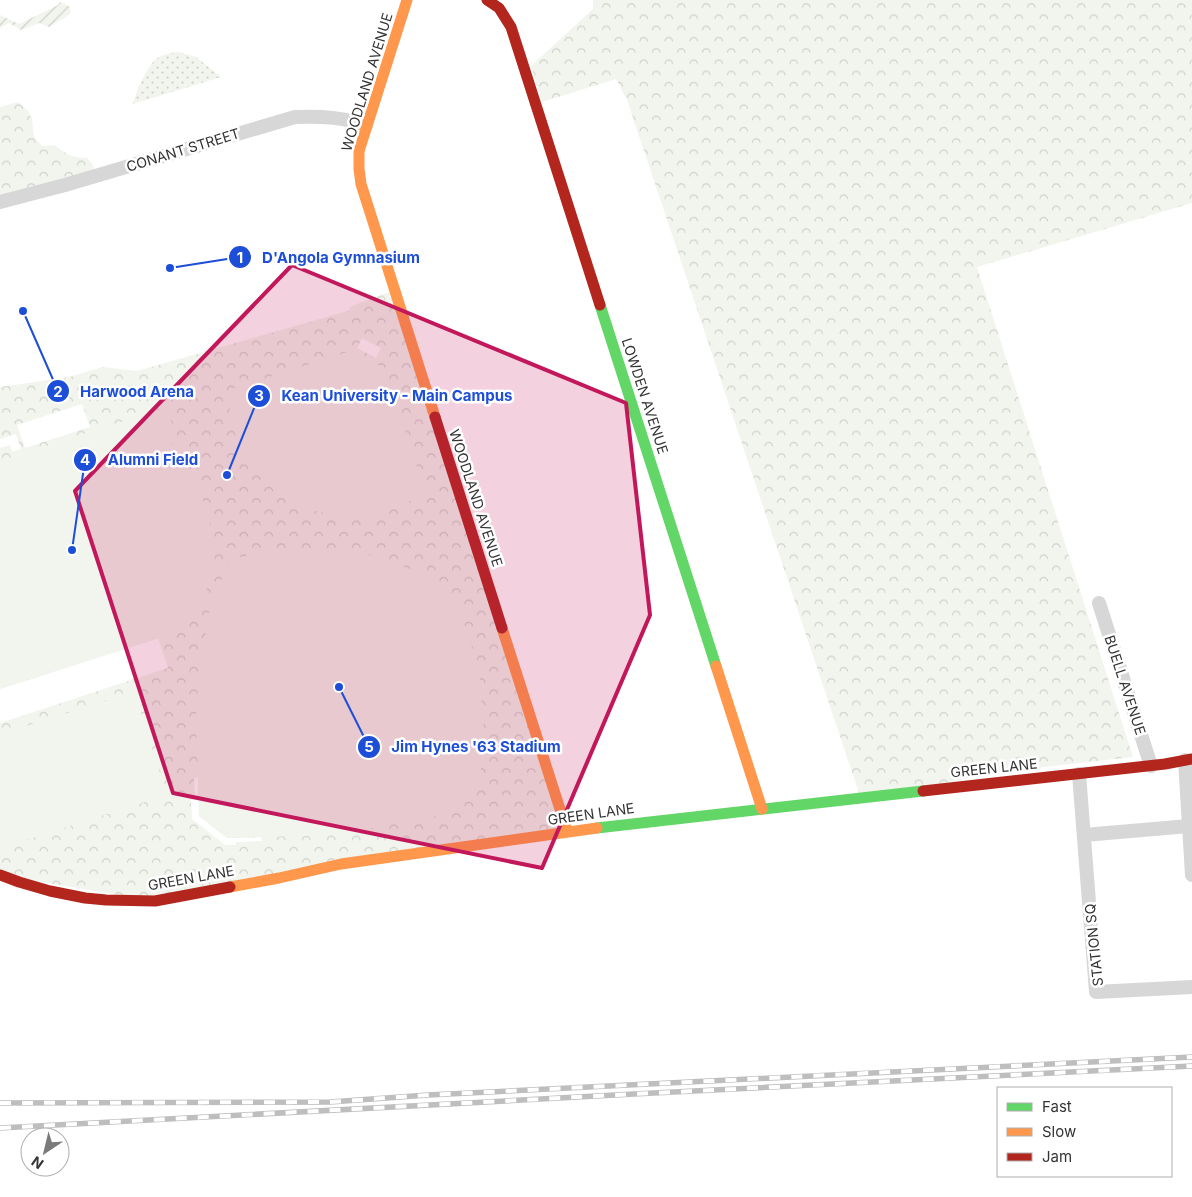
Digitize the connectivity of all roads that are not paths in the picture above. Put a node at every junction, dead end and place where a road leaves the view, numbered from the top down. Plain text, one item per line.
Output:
1 (407, 0) edge
2 (488, 0) edge
3 (366, 125) junction
4 (0, 202) edge
5 (1099, 603) dead end
6 (1188, 760) edge
7 (1151, 766) junction
8 (1079, 774) junction
9 (762, 808) junction
10 (1189, 826) junction
11 (567, 831) junction
12 (1084, 835) junction
13 (0, 875) edge
14 (1192, 875) edge
15 (1192, 987) edge

1 - 3 street, WOODLAND AVENUE
2 - 9 street, LOWDEN AVENUE
3 - 4 street, CONANT STREET
3 - 11 street, WOODLAND AVENUE
5 - 7 street, BUELL AVENUE
6 - 7 street, GREEN LANE
6 - 10 street
7 - 8 street, GREEN LANE
8 - 9 street, GREEN LANE
8 - 12 street, STATION SQ
9 - 11 street, GREEN LANE
10 - 12 street
10 - 14 street
11 - 13 street, GREEN LANE
12 - 15 street, STATION SQ

